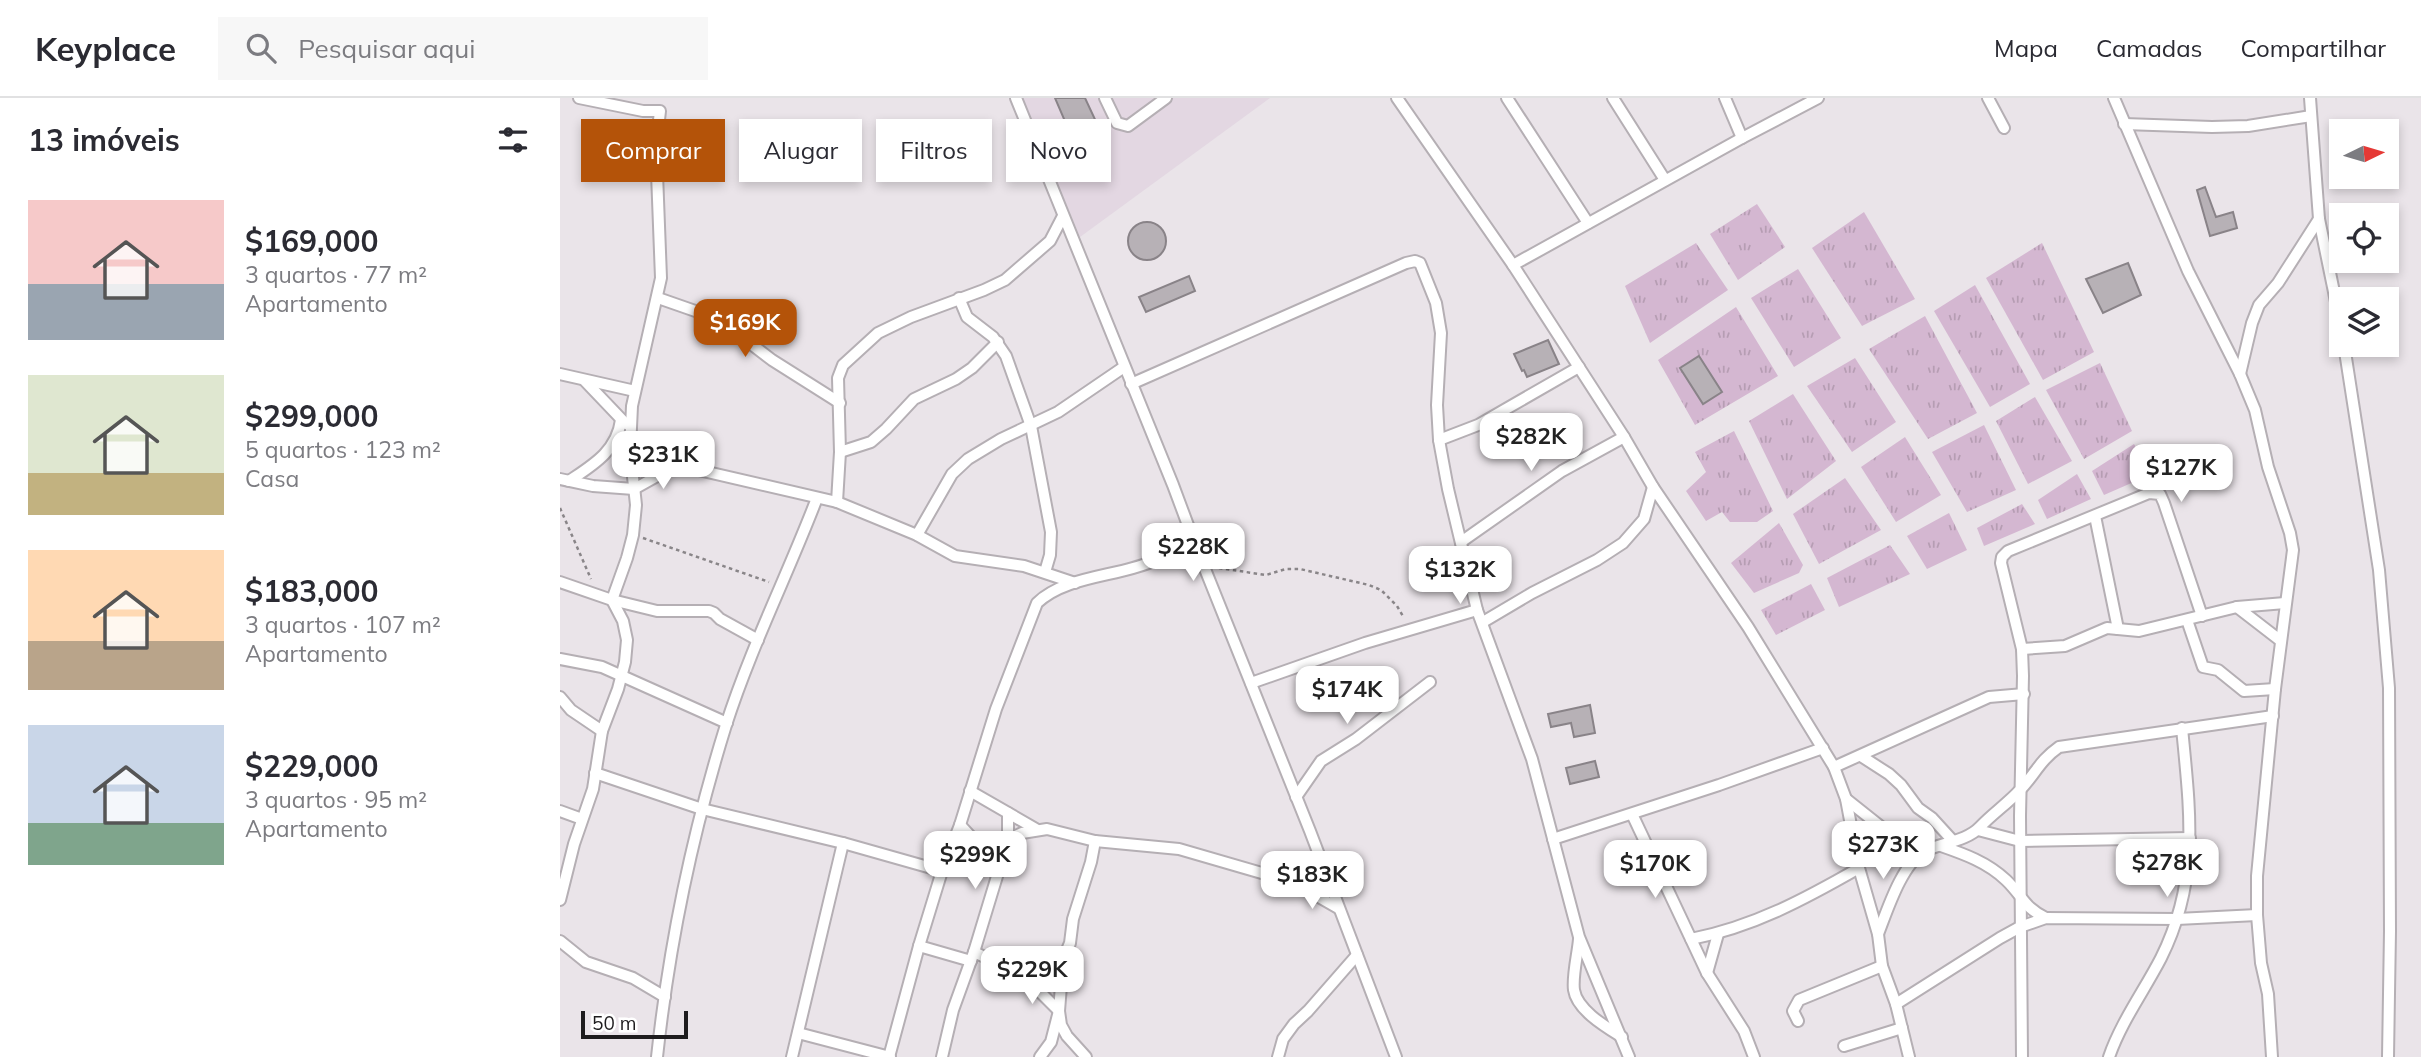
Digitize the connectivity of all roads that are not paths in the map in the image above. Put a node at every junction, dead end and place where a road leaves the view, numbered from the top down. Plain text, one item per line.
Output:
1 (579, 98) edge
2 (661, 98) edge
3 (1016, 98) edge
4 (1105, 98) edge
5 (1166, 98) edge
6 (1397, 98) edge
7 (1507, 98) edge
8 (1613, 98) edge
9 (1725, 98) edge
10 (1818, 98) edge
11 (1988, 98) edge
12 (2114, 98) edge
13 (2310, 98) edge
14 (660, 111) junction
15 (2311, 116) junction
16 (2124, 124) junction
17 (2004, 128) dead end
18 (1742, 138) junction
19 (1665, 180) junction
20 (1063, 216) junction
21 (2319, 219) junction
22 (1588, 223) junction
23 (1513, 265) junction
24 (2335, 287) edge
25 (657, 298) junction
26 (959, 298) junction
27 (998, 342) junction
28 (2346, 357) edge
29 (1124, 367) junction
30 (1578, 367) junction
31 (560, 374) edge
32 (2240, 374) junction
33 (585, 381) junction
34 (1131, 384) junction
35 (635, 391) junction
36 (839, 403) junction
37 (621, 420) junction
38 (1031, 426) junction
39 (630, 428) junction
40 (1624, 437) junction
41 (1439, 440) junction
42 (630, 449) junction
43 (840, 452) junction
44 (677, 465) junction
45 (564, 480) edge
46 (1653, 487) junction
47 (634, 489) junction
48 (817, 498) junction
49 (837, 502) junction
50 (2095, 516) junction
51 (917, 535) junction
52 (1461, 542) junction
53 (1195, 544) junction
54 (1045, 572) junction
55 (560, 582) edge
56 (1075, 583) junction
57 (611, 600) junction
58 (2284, 603) junction
59 (2237, 607) junction
60 (1477, 610) junction
61 (2202, 616) junction
62 (2187, 620) junction
63 (1483, 622) junction
64 (2118, 629) junction
65 (758, 640) junction
66 (2281, 640) junction
67 (2022, 649) junction
68 (560, 659) edge
69 (622, 676) junction
70 (1430, 682) dead end
71 (1251, 683) junction
72 (2275, 689) junction
73 (2024, 694) junction
74 (560, 696) edge
75 (2273, 716) junction
76 (727, 723) junction
77 (2182, 728) junction
78 (602, 731) junction
79 (1823, 748) junction
80 (2023, 749) junction
81 (1861, 756) junction
82 (2045, 756) junction
83 (1834, 768) junction
84 (595, 773) junction
85 (2020, 790) junction
86 (970, 791) junction
87 (1296, 797) junction
88 (1846, 799) junction
89 (702, 809) junction
90 (560, 811) edge
91 (1008, 813) junction
92 (1632, 814) junction
93 (582, 820) junction
94 (960, 825) junction
95 (1036, 830) junction
96 (1978, 830) junction
97 (2190, 838) junction
98 (1553, 839) junction
99 (1008, 840) junction
100 (1095, 841) junction
101 (1953, 841) junction
102 (2020, 841) junction
103 (843, 843) junction
104 (1941, 846) junction
105 (984, 850) junction
106 (1924, 851) junction
107 (949, 853) junction
108 (1322, 863) junction
109 (1859, 868) junction
110 (942, 871) junction
111 (1303, 888) junction
112 (560, 900) edge
113 (2020, 900) junction
114 (1338, 908) junction
115 (2257, 915) junction
116 (2046, 918) junction
117 (2177, 919) junction
118 (2020, 927) junction
119 (1718, 934) junction
120 (1878, 934) junction
121 (1579, 937) junction
122 (1691, 939) junction
123 (560, 941) edge
124 (919, 946) junction
125 (1357, 955) junction
126 (973, 956) junction
127 (1882, 966) junction
128 (1707, 973) junction
129 (665, 997) junction
130 (1896, 1004) junction
131 (1059, 1011) junction
132 (1798, 1021) dead end
133 (1902, 1028) junction
134 (798, 1033) junction
135 (1622, 1037) junction
136 (1844, 1046) dead end
137 (2020, 1056) edge
138 (657, 1057) edge
139 (792, 1057) edge
140 (890, 1057) edge
141 (942, 1057) edge
142 (1040, 1057) edge
143 (1086, 1057) edge
144 (1278, 1057) edge
145 (1396, 1057) edge
146 (1629, 1057) edge
147 (1754, 1057) edge
148 (1909, 1057) edge
149 (2109, 1057) edge
150 (2272, 1057) edge
151 (2388, 1057) edge

1 - 14 street
2 - 14 street
3 - 20 street
4 - 5 street
6 - 23 street
7 - 22 street
8 - 19 street
9 - 18 street
10 - 18 street
11 - 17 street
12 - 16 street
13 - 15 street
14 - 25 street
15 - 16 street
15 - 21 street
16 - 32 street
18 - 19 street
19 - 22 street
20 - 26 street
20 - 29 street
21 - 24 street
21 - 32 street
22 - 23 street
23 - 30 street
25 - 35 street
25 - 36 street
26 - 27 street
26 - 36 street
27 - 38 street
27 - 43 street
28 - 151 street
29 - 34 street
29 - 38 street
30 - 40 street
30 - 41 street
31 - 33 street
32 - 58 street
33 - 35 street
33 - 37 street
34 - 41 street
34 - 53 street
35 - 39 street
36 - 43 street
37 - 39 street
37 - 45 street
38 - 51 street
38 - 54 street
39 - 42 street
40 - 46 street
40 - 52 street
41 - 52 street
42 - 44 street
42 - 47 street
43 - 49 street
44 - 47 street
44 - 48 street
45 - 47 street
46 - 63 street
46 - 79 street
47 - 57 street
48 - 49 street
48 - 65 street
49 - 51 street
50 - 61 street
50 - 64 street
50 - 67 street
51 - 54 street
52 - 60 street
53 - 56 street
53 - 71 street
54 - 56 street
55 - 57 street
56 - 86 street
57 - 65 street
57 - 69 street
58 - 59 street
58 - 66 street
59 - 61 street
59 - 66 street
60 - 63 street
60 - 71 street
61 - 62 street
62 - 64 street
62 - 72 street
63 - 98 street
64 - 67 street
65 - 76 street
66 - 72 street
67 - 73 street
68 - 69 street
69 - 76 street
69 - 78 street
70 - 87 street
71 - 87 street
72 - 75 street
73 - 80 street
73 - 81 street
74 - 78 street
75 - 77 street
75 - 115 street
76 - 89 street
77 - 82 street
77 - 97 street
78 - 84 street
79 - 83 street
79 - 92 street
80 - 82 street
80 - 85 street
81 - 83 street
81 - 101 street
82 - 85 street
83 - 88 street
84 - 89 street
84 - 93 street
85 - 96 street
85 - 102 street
86 - 91 street
86 - 94 street
87 - 108 street
88 - 106 street
88 - 109 street
89 - 103 street
89 - 129 street
90 - 93 street
91 - 95 street
91 - 99 street
92 - 98 street
92 - 122 street
93 - 112 street
94 - 105 street
94 - 107 street
95 - 99 street
95 - 100 street
96 - 101 street
96 - 102 street
97 - 102 street
97 - 117 street
98 - 121 street
99 - 105 street
99 - 126 street
100 - 111 street
100 - 131 street
101 - 104 street
102 - 113 street
103 - 110 street
103 - 134 street
104 - 106 street
104 - 113 street
105 - 107 street
106 - 120 street
107 - 110 street
108 - 111 street
108 - 114 street
109 - 119 street
109 - 120 street
110 - 124 street
111 - 114 street
113 - 116 street
113 - 118 street
114 - 125 street
115 - 117 street
115 - 150 street
116 - 117 street
116 - 118 street
117 - 149 street
118 - 130 street
118 - 137 street
119 - 122 street
119 - 128 street
120 - 127 street
121 - 135 street
121 - 135 street
122 - 128 street
123 - 129 street
124 - 126 street
124 - 140 street
125 - 144 street
125 - 145 street
126 - 131 street
126 - 141 street
127 - 130 street
127 - 132 street
128 - 147 street
129 - 138 street
130 - 133 street
131 - 142 street
131 - 143 street
133 - 136 street
133 - 148 street
134 - 139 street
134 - 140 street
135 - 146 street

